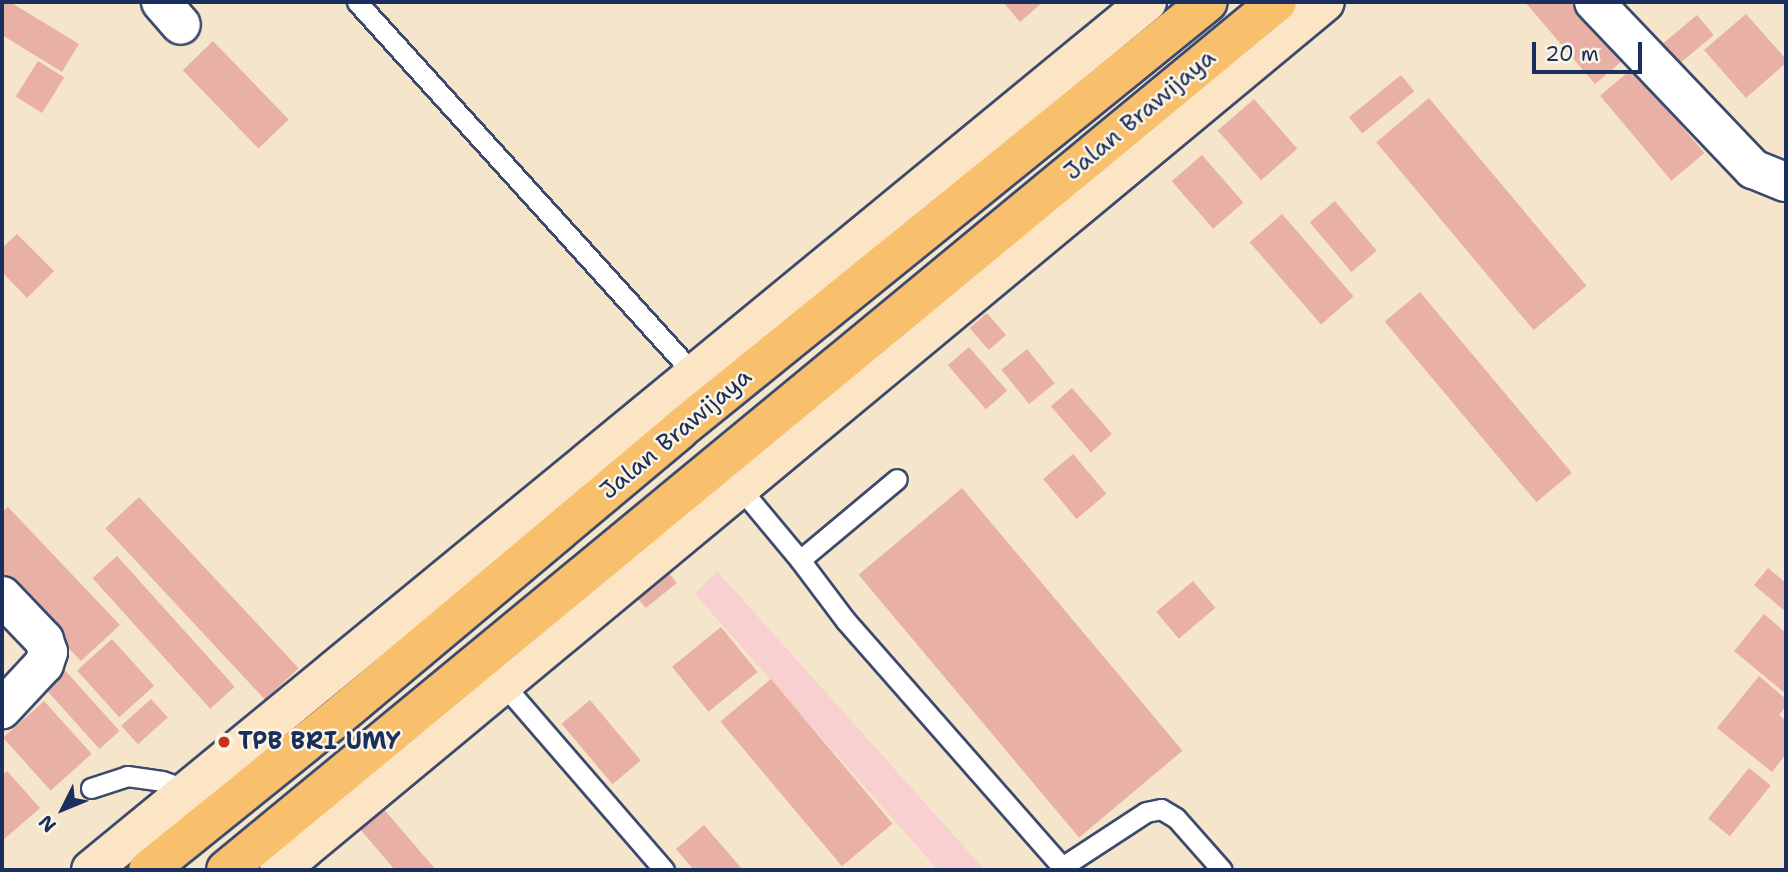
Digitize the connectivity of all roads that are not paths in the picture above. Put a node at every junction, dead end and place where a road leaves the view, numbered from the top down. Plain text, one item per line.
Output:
1 (357, 2) edge
2 (1147, 2) edge
3 (1208, 2) edge
4 (1277, 2) edge
5 (1325, 2) edge
6 (1594, 2) edge
7 (1786, 182) edge
8 (695, 374) junction
9 (679, 430) junction
10 (726, 477) junction
11 (897, 479) dead end
12 (800, 560) junction
13 (2, 596) edge
14 (503, 684) junction
15 (2, 709) edge
16 (91, 789) dead end
17 (188, 790) junction
18 (1063, 869) edge
19 (91, 870) edge
20 (148, 870) edge
21 (226, 870) edge
22 (279, 870) edge
23 (664, 870) edge
24 (1222, 870) edge

1 - 8 lane
2 - 8 street
3 - 9 highway, Jalan Brawijaya
4 - 10 highway, Jalan Brawijaya
5 - 10 street
6 - 7 street
8 - 17 street
9 - 10 highway
9 - 20 highway, Jalan Brawijaya
10 - 12 lane
10 - 14 street
10 - 21 highway, Jalan Brawijaya
11 - 12 lane
12 - 18 lane
13 - 15 street
14 - 22 street
14 - 23 lane
16 - 17 lane
17 - 19 street
18 - 24 lane

